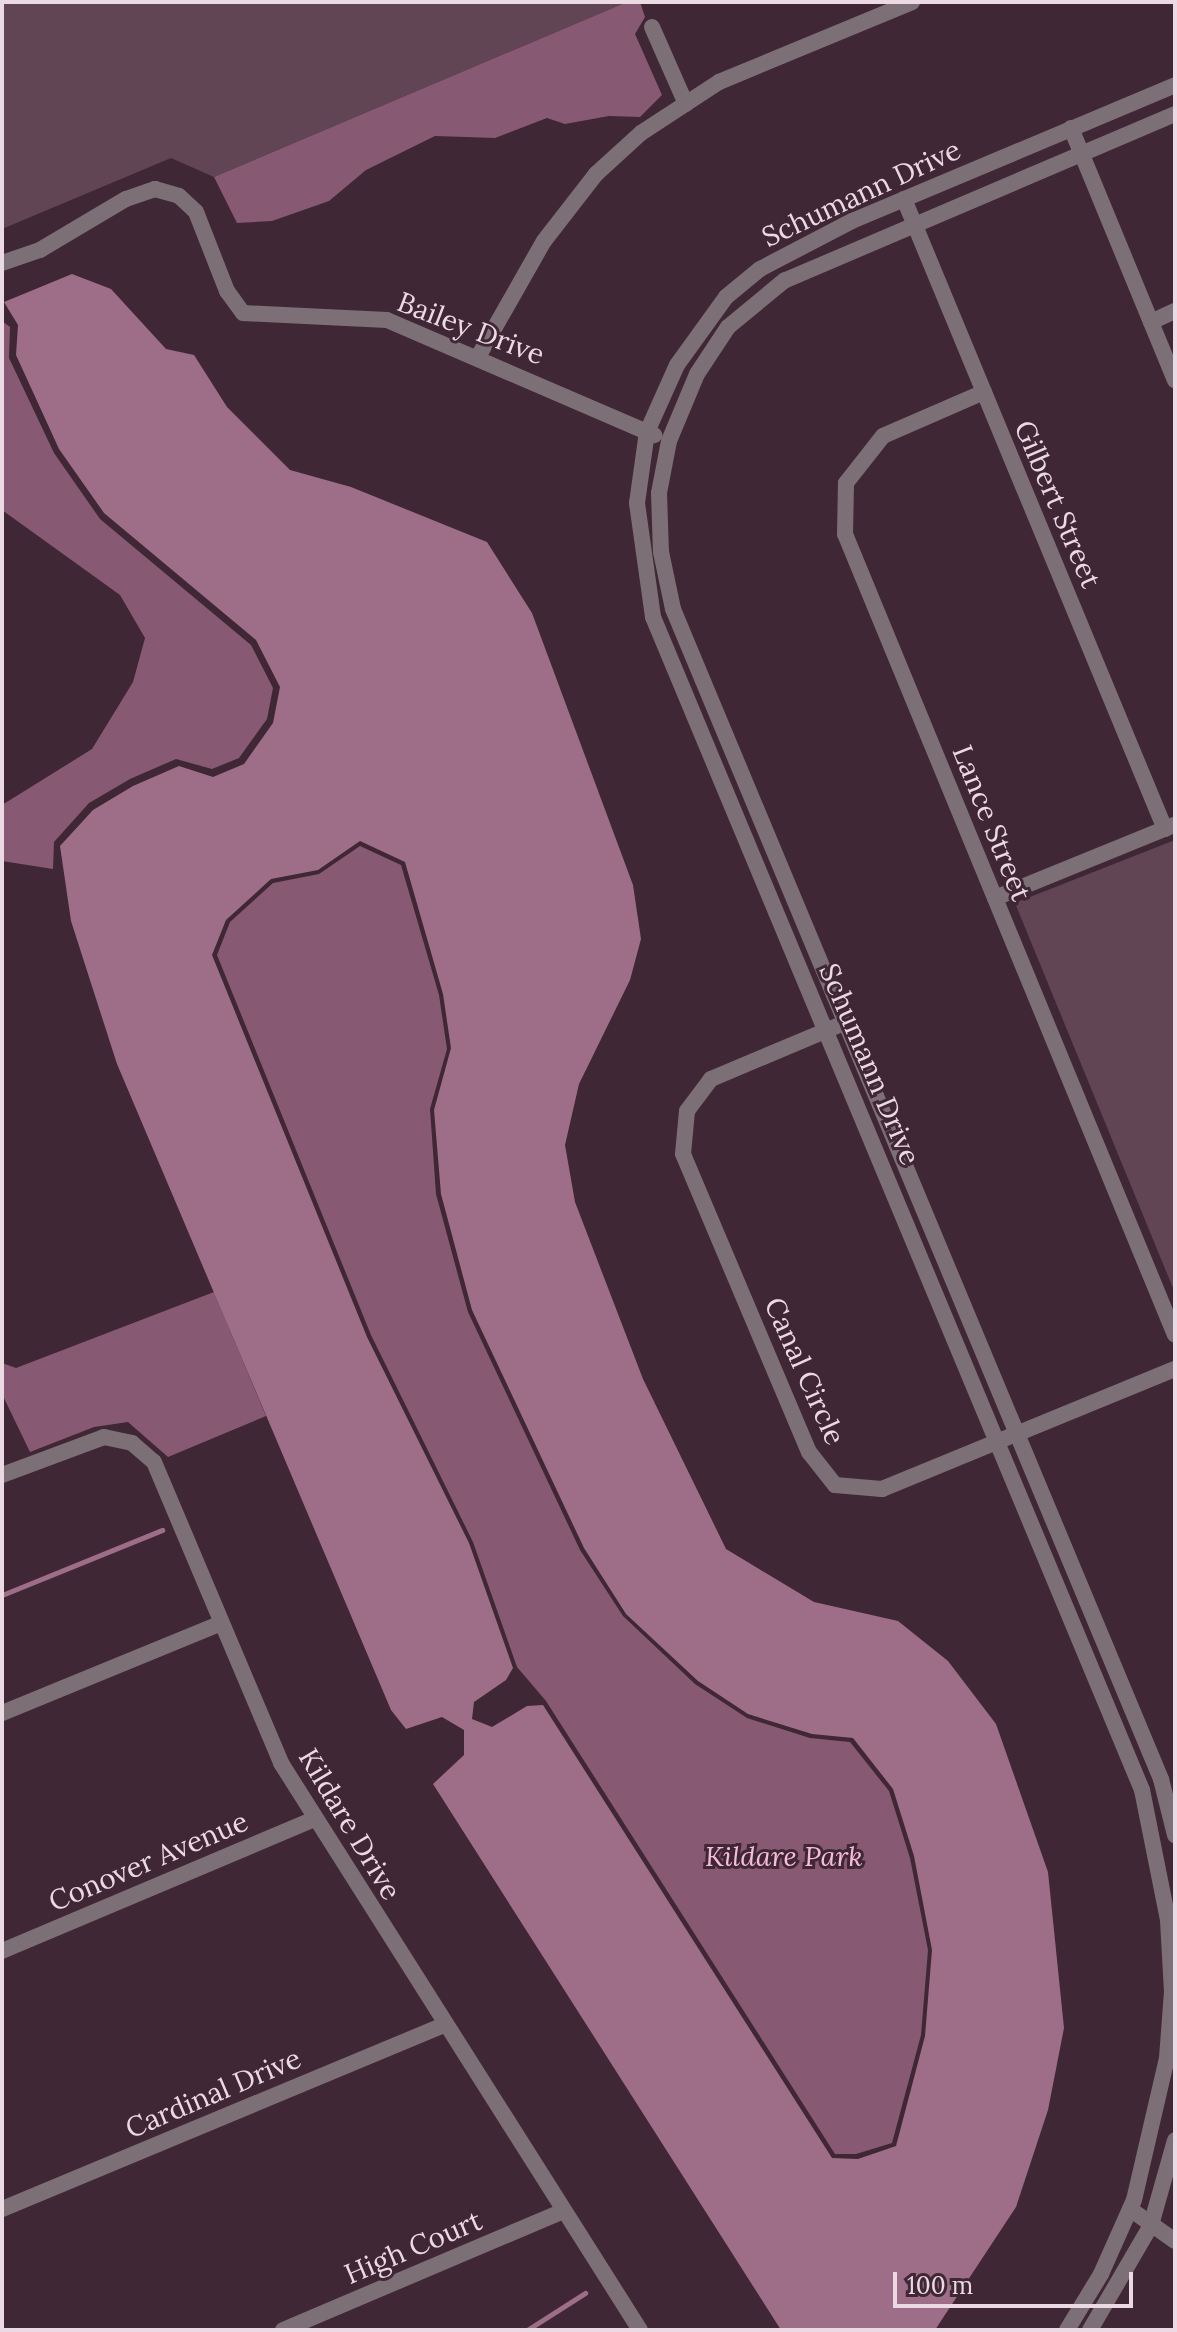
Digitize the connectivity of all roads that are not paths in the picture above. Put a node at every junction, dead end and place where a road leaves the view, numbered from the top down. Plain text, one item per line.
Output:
1 (912, 2) edge
2 (652, 27) dead end
3 (1175, 85) edge
4 (686, 104) junction
5 (1175, 114) edge
6 (1071, 128) junction
7 (1082, 154) junction
8 (904, 199) junction
9 (914, 223) junction
10 (2, 263) edge
11 (1175, 311) edge
12 (1151, 322) junction
13 (478, 357) junction
14 (1175, 380) edge
15 (984, 392) junction
16 (647, 432) junction
17 (669, 441) junction
18 (1170, 826) edge
19 (995, 898) junction
20 (848, 1022) junction
21 (828, 1030) junction
22 (1175, 1335) edge
23 (1175, 1369) edge
24 (1018, 1433) junction
25 (1000, 1441) junction
26 (2, 1475) edge
27 (219, 1624) junction
28 (2, 1713) edge
29 (315, 1819) junction
30 (1175, 1835) edge
31 (2, 1951) edge
32 (1174, 1992) edge
33 (444, 2025) junction
34 (1175, 2140) edge
35 (2, 2209) edge
36 (1130, 2209) junction
37 (564, 2211) junction
38 (1151, 2225) junction
39 (1175, 2241) edge
40 (283, 2330) edge
41 (640, 2330) edge
42 (1067, 2330) edge
43 (1090, 2330) edge

1 - 4 street
2 - 4 street
3 - 6 street, Schumann Drive
4 - 13 street
5 - 7 street, Schumann Drive
6 - 7 street
6 - 8 street, Schumann Drive
7 - 9 street, Schumann Drive
7 - 12 street
8 - 9 street, Gilbert Street
8 - 16 street, Schumann Drive
9 - 15 street, Gilbert Street
9 - 17 street, Schumann Drive
10 - 13 street, Bailey Drive
11 - 12 street
12 - 14 street
13 - 16 street, Bailey Drive
15 - 18 street, Gilbert Street
15 - 19 street, Lance Street
16 - 17 street, Bailey Drive
16 - 21 street, Schumann Drive
17 - 20 street, Schumann Drive
18 - 19 street
19 - 22 street, Lance Street
20 - 21 street, Canal Circle
20 - 24 street, Schumann Drive
21 - 25 street, Schumann Drive
21 - 25 street, Canal Circle
23 - 24 street, Canal Circle
24 - 25 street, Canal Circle
24 - 30 street, Schumann Drive
25 - 32 street, Schumann Drive
26 - 27 street, Kildare Drive
27 - 28 street
27 - 29 street, Kildare Drive
29 - 31 street, Conover Avenue
29 - 33 street, Kildare Drive
32 - 36 street, Schumann Drive
33 - 35 street, Cardinal Drive
33 - 37 street, Kildare Drive
34 - 38 street
36 - 38 street
36 - 42 street, Schumann Drive
37 - 40 street, High Court
37 - 41 street, Kildare Drive
38 - 39 street
38 - 43 street

